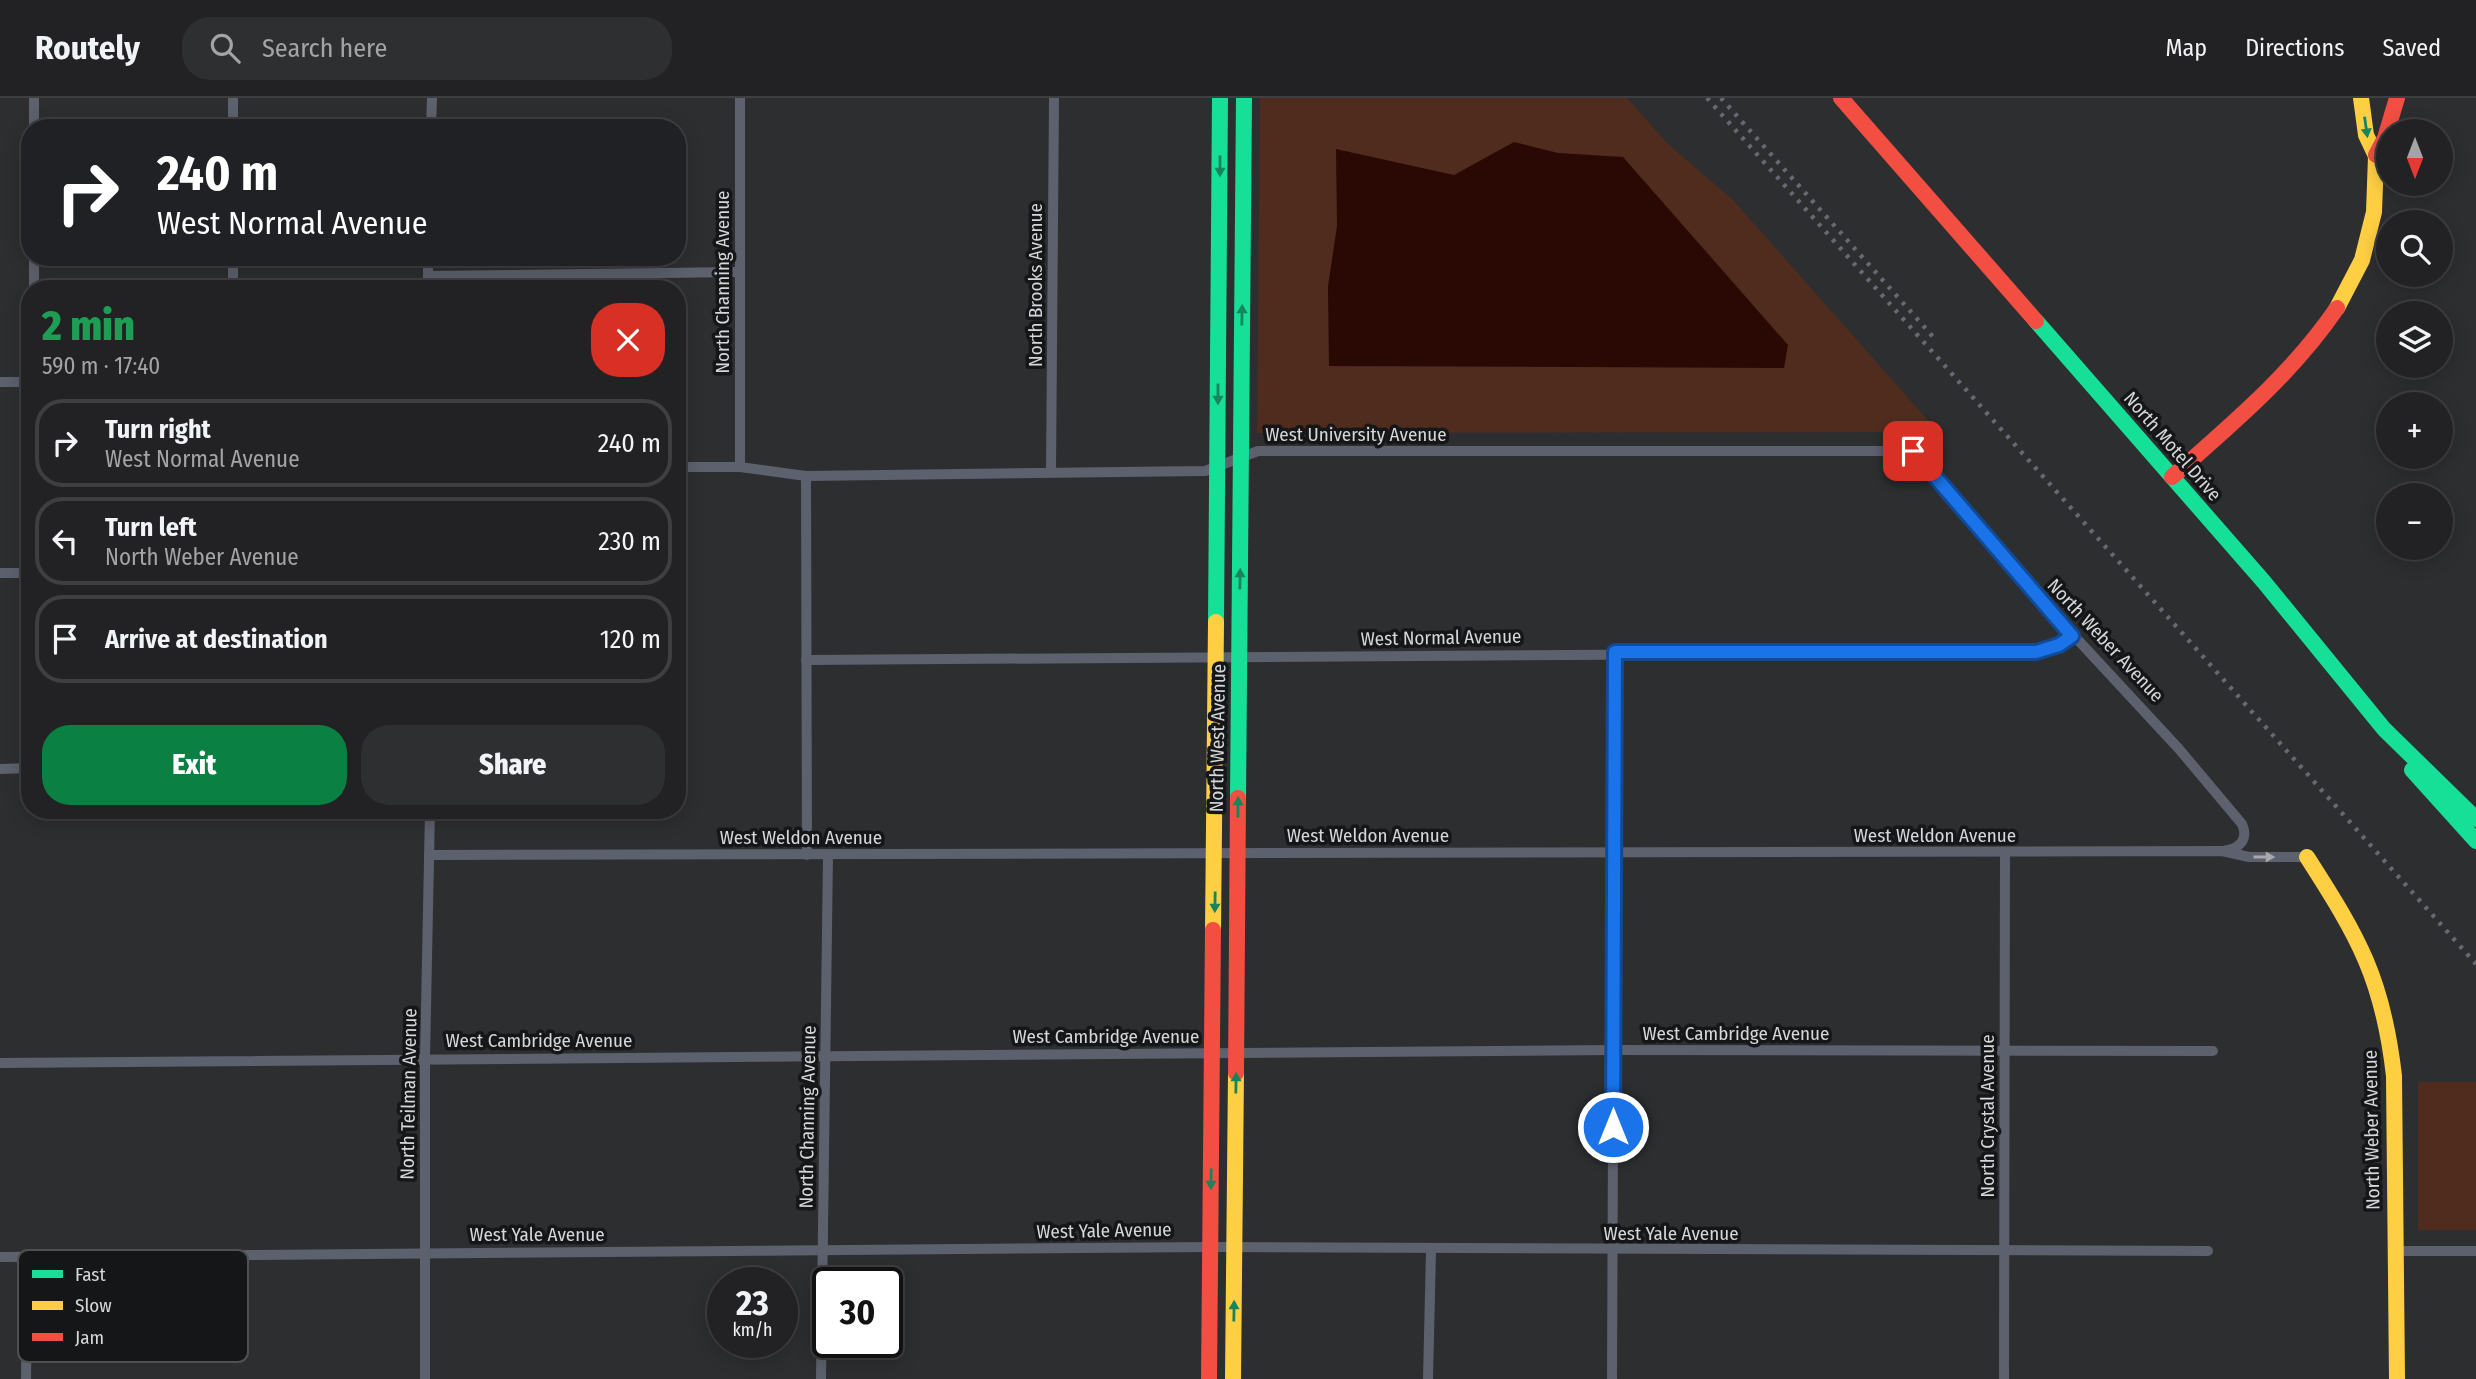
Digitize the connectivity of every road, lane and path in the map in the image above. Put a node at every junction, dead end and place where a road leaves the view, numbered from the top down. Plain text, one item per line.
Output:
1 (34, 98) edge
2 (233, 98) edge
3 (432, 98) edge
4 (740, 98) edge
5 (1054, 98) edge
6 (1220, 98) edge
7 (1244, 98) edge
8 (1841, 98) edge
9 (2361, 98) edge
10 (2397, 98) edge
11 (34, 119) edge
12 (233, 119) edge
13 (431, 119) edge
14 (2391, 119) edge
15 (2376, 155) joint
16 (428, 266) edge
17 (739, 272) junction
18 (428, 276) junction
19 (428, 280) edge
20 (0, 382) edge
21 (21, 382) edge
22 (1913, 451) joint
23 (1242, 457) junction
24 (686, 467) edge
25 (740, 467) junction
26 (1217, 467) junction
27 (1051, 472) junction
28 (806, 476) junction
29 (2172, 477) junction
30 (0, 573) edge
31 (21, 573) edge
32 (2072, 636) junction
33 (1615, 652) junction
34 (1239, 656) junction
35 (1216, 657) junction
36 (806, 660) junction
37 (2341, 677) junction
38 (21, 768) edge
39 (0, 769) edge
40 (430, 819) edge
41 (2476, 819) edge
42 (2476, 841) edge
43 (2222, 851) junction
44 (1614, 852) junction
45 (2005, 852) junction
46 (1237, 853) junction
47 (1216, 854) junction
48 (429, 855) junction
49 (807, 855) junction
50 (828, 855) junction
51 (2306, 857) joint
52 (1613, 1050) junction
53 (2213, 1051) dead end
54 (1236, 1052) junction
55 (2004, 1052) junction
56 (1213, 1053) junction
57 (825, 1055) junction
58 (425, 1058) junction
59 (0, 1063) edge
60 (1211, 1247) junction
61 (1235, 1247) junction
62 (1431, 1250) junction
63 (1612, 1250) junction
64 (823, 1251) junction
65 (2004, 1251) junction
66 (2208, 1251) dead end
67 (2394, 1251) junction
68 (2476, 1251) edge
69 (425, 1252) junction
70 (248, 1254) edge
71 (18, 1256) edge
72 (0, 1257) edge
73 (425, 1379) edge
74 (821, 1379) edge
75 (1209, 1379) edge
76 (1233, 1379) edge
77 (1428, 1379) edge
78 (1612, 1379) edge
79 (2004, 1379) edge
80 (2397, 1379) edge

1 - 11 street
2 - 12 street
3 - 13 street
4 - 17 street, North Channing Avenue
5 - 27 street, North Brooks Avenue
6 -> 26 main road, North West Avenue
23 -> 7 main road, North West Avenue
8 - 29 main road, North Motel Drive
9 -> 15 main road
10 - 14 main road
15 - 29 main road
16 - 18 street
17 - 18 street
17 - 25 street, North Channing Avenue
18 - 19 street
20 - 21 street
22 - 23 street, West University Avenue
22 - 32 street, North Weber Avenue
23 - 26 street, West University Avenue
34 -> 23 main road, North West Avenue
24 - 25 street, West University Avenue
25 - 28 street, West University Avenue
26 - 27 street, West University Avenue
26 - 35 main road, North West Avenue
27 - 28 street, West University Avenue
28 - 36 street
29 - 37 main road, North Motel Drive
30 - 31 street
32 - 33 street, West Normal Avenue
32 - 43 street, North Weber Avenue
33 - 34 street, West Normal Avenue
33 - 44 street
34 - 35 street, West Normal Avenue
46 -> 34 main road, North West Avenue
35 - 36 street, West Normal Avenue
35 - 47 main road, North West Avenue
36 - 49 street
37 - 41 main road, North Motel Drive
37 - 42 main road
38 - 39 street
40 - 48 street, North Teilman Avenue
43 - 45 street, West Weldon Avenue
43 -> 51 street, West Weldon Avenue
44 - 45 street, West Weldon Avenue
44 - 46 street, West Weldon Avenue
44 - 52 street
45 - 55 street, North Crystal Avenue
46 - 47 street, West Weldon Avenue
46 - 54 main road, North West Avenue
47 - 50 street, West Weldon Avenue
47 -> 56 main road, North West Avenue
48 - 49 street, West Weldon Avenue
48 - 58 street, North Teilman Avenue
49 - 50 street, West Weldon Avenue
50 - 57 street, North Channing Avenue
51 - 67 main road, North Weber Avenue
52 - 54 street, West Cambridge Avenue
52 - 55 street, West Cambridge Avenue
52 - 63 street
53 - 55 street, West Cambridge Avenue
54 - 56 street, West Cambridge Avenue
61 -> 54 main road, North West Avenue
55 - 65 street, North Crystal Avenue
56 - 57 street, West Cambridge Avenue
56 -> 60 main road, North West Avenue
57 - 58 street, West Cambridge Avenue
57 - 64 street, North Channing Avenue
58 - 59 street, West Cambridge Avenue
58 - 69 street, North Teilman Avenue
60 - 61 street, West Yale Avenue
60 - 64 street, West Yale Avenue
60 - 75 main road, North West Avenue
61 - 62 street, West Yale Avenue
76 -> 61 main road, North West Avenue
62 - 63 street, West Yale Avenue
62 - 77 street
63 - 65 street, West Yale Avenue
63 - 78 street
64 - 69 street, West Yale Avenue
64 - 74 street, North Channing Avenue
65 - 66 street, West Yale Avenue
65 - 79 street, North Crystal Avenue
67 - 68 street
67 - 80 main road, North Weber Avenue
69 - 70 street, West Yale Avenue
69 - 73 street, North Teilman Avenue
71 - 72 street, West Yale Avenue

